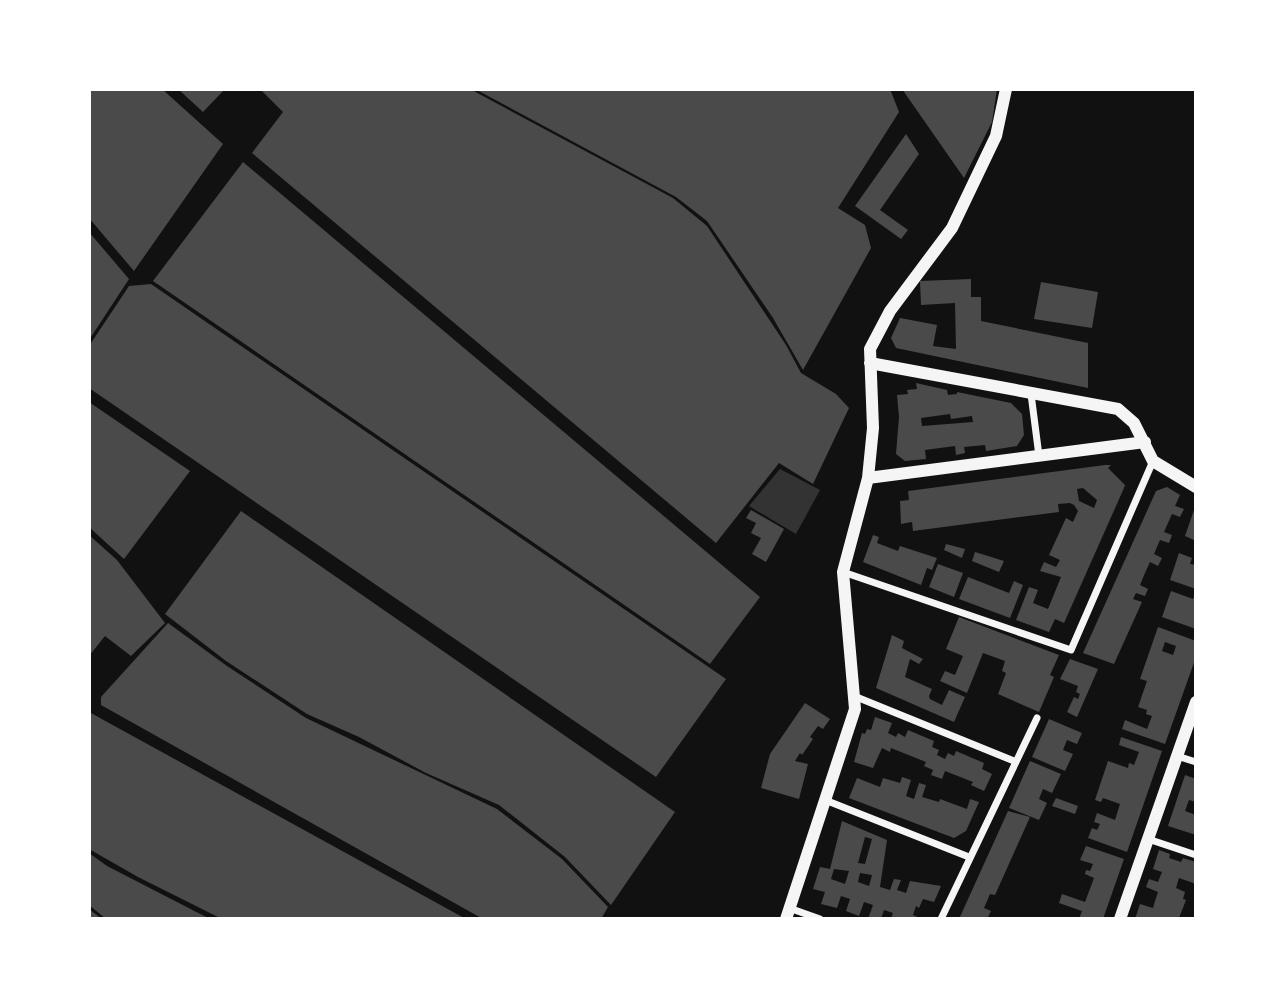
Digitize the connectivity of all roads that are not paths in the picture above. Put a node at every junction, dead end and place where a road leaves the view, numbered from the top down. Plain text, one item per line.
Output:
1 (1006, 89) edge
2 (870, 363) junction
3 (1031, 394) junction
4 (1145, 442) junction
5 (1039, 456) junction
6 (1153, 461) junction
7 (868, 478) junction
8 (1196, 487) edge
9 (843, 572) junction
10 (853, 696) junction
11 (1196, 702) edge
12 (1037, 718) dead end
13 (1177, 756) junction
14 (1014, 761) junction
15 (1196, 762) edge
16 (825, 800) junction
17 (1148, 839) junction
18 (1196, 855) edge
19 (969, 857) junction
20 (787, 914) edge
21 (820, 919) edge
22 (941, 919) edge
23 (1120, 919) edge

1 - 2 street
2 - 3 street
2 - 7 street
3 - 4 street
3 - 5 street
4 - 5 street
4 - 6 street
5 - 7 street
6 - 8 street
6 - 9 street
7 - 9 street
9 - 10 street
10 - 14 street
10 - 16 street
11 - 13 street
12 - 14 street
13 - 15 street
13 - 17 street
14 - 19 street
16 - 19 street
16 - 20 street
17 - 18 street
17 - 23 street
19 - 22 street
20 - 21 street

